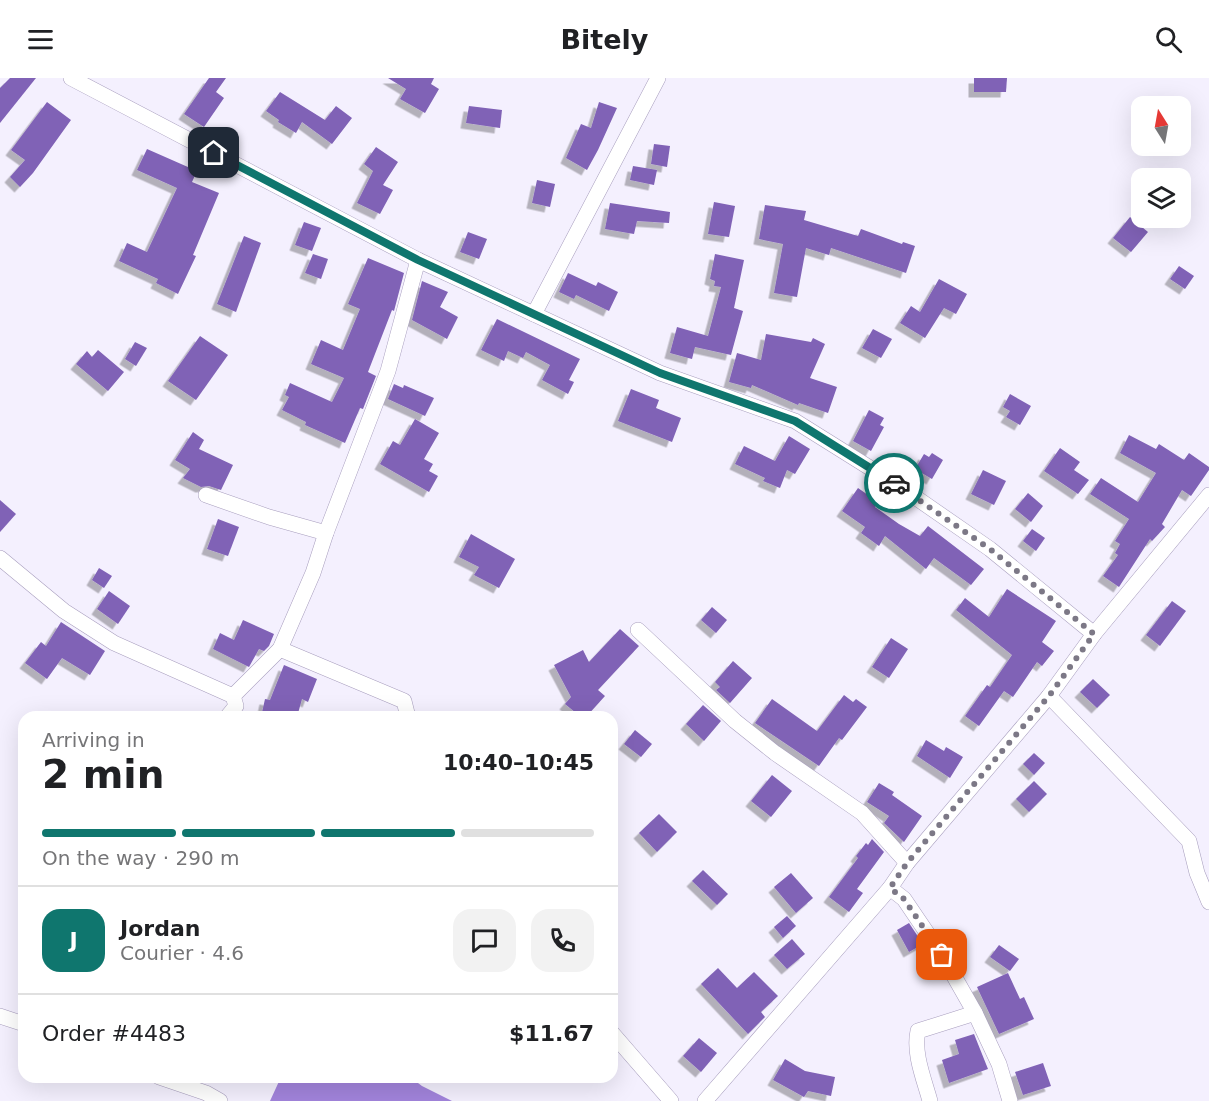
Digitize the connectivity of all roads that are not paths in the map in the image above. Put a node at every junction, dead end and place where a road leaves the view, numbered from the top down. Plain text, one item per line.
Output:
1 (71, 78) edge
2 (658, 78) edge
3 (418, 260) junction
4 (534, 314) junction
5 (206, 495) dead end
6 (1209, 495) edge
7 (326, 533) junction
8 (0, 558) edge
9 (638, 630) dead end
10 (1094, 634) junction
11 (280, 649) junction
12 (234, 696) junction
13 (1049, 696) junction
14 (232, 711) edge
15 (406, 711) edge
16 (907, 863) junction
17 (890, 888) junction
18 (1209, 902) edge
19 (975, 1013) junction
20 (0, 1016) edge
21 (18, 1022) edge
22 (618, 1040) edge
23 (177, 1083) edge
24 (220, 1101) edge
25 (671, 1101) edge
26 (705, 1101) edge
27 (930, 1101) edge
28 (1010, 1101) edge

1 - 3 street
2 - 4 street
3 - 4 street
3 - 7 street
4 - 10 street
5 - 7 street
6 - 10 street
7 - 11 street
8 - 12 street
9 - 16 street
10 - 13 street
11 - 12 street
11 - 15 street
12 - 14 street
13 - 16 street
13 - 18 street
16 - 17 street
17 - 19 street
17 - 26 street
19 - 27 street
19 - 28 street
20 - 21 street
22 - 25 street
23 - 24 street

